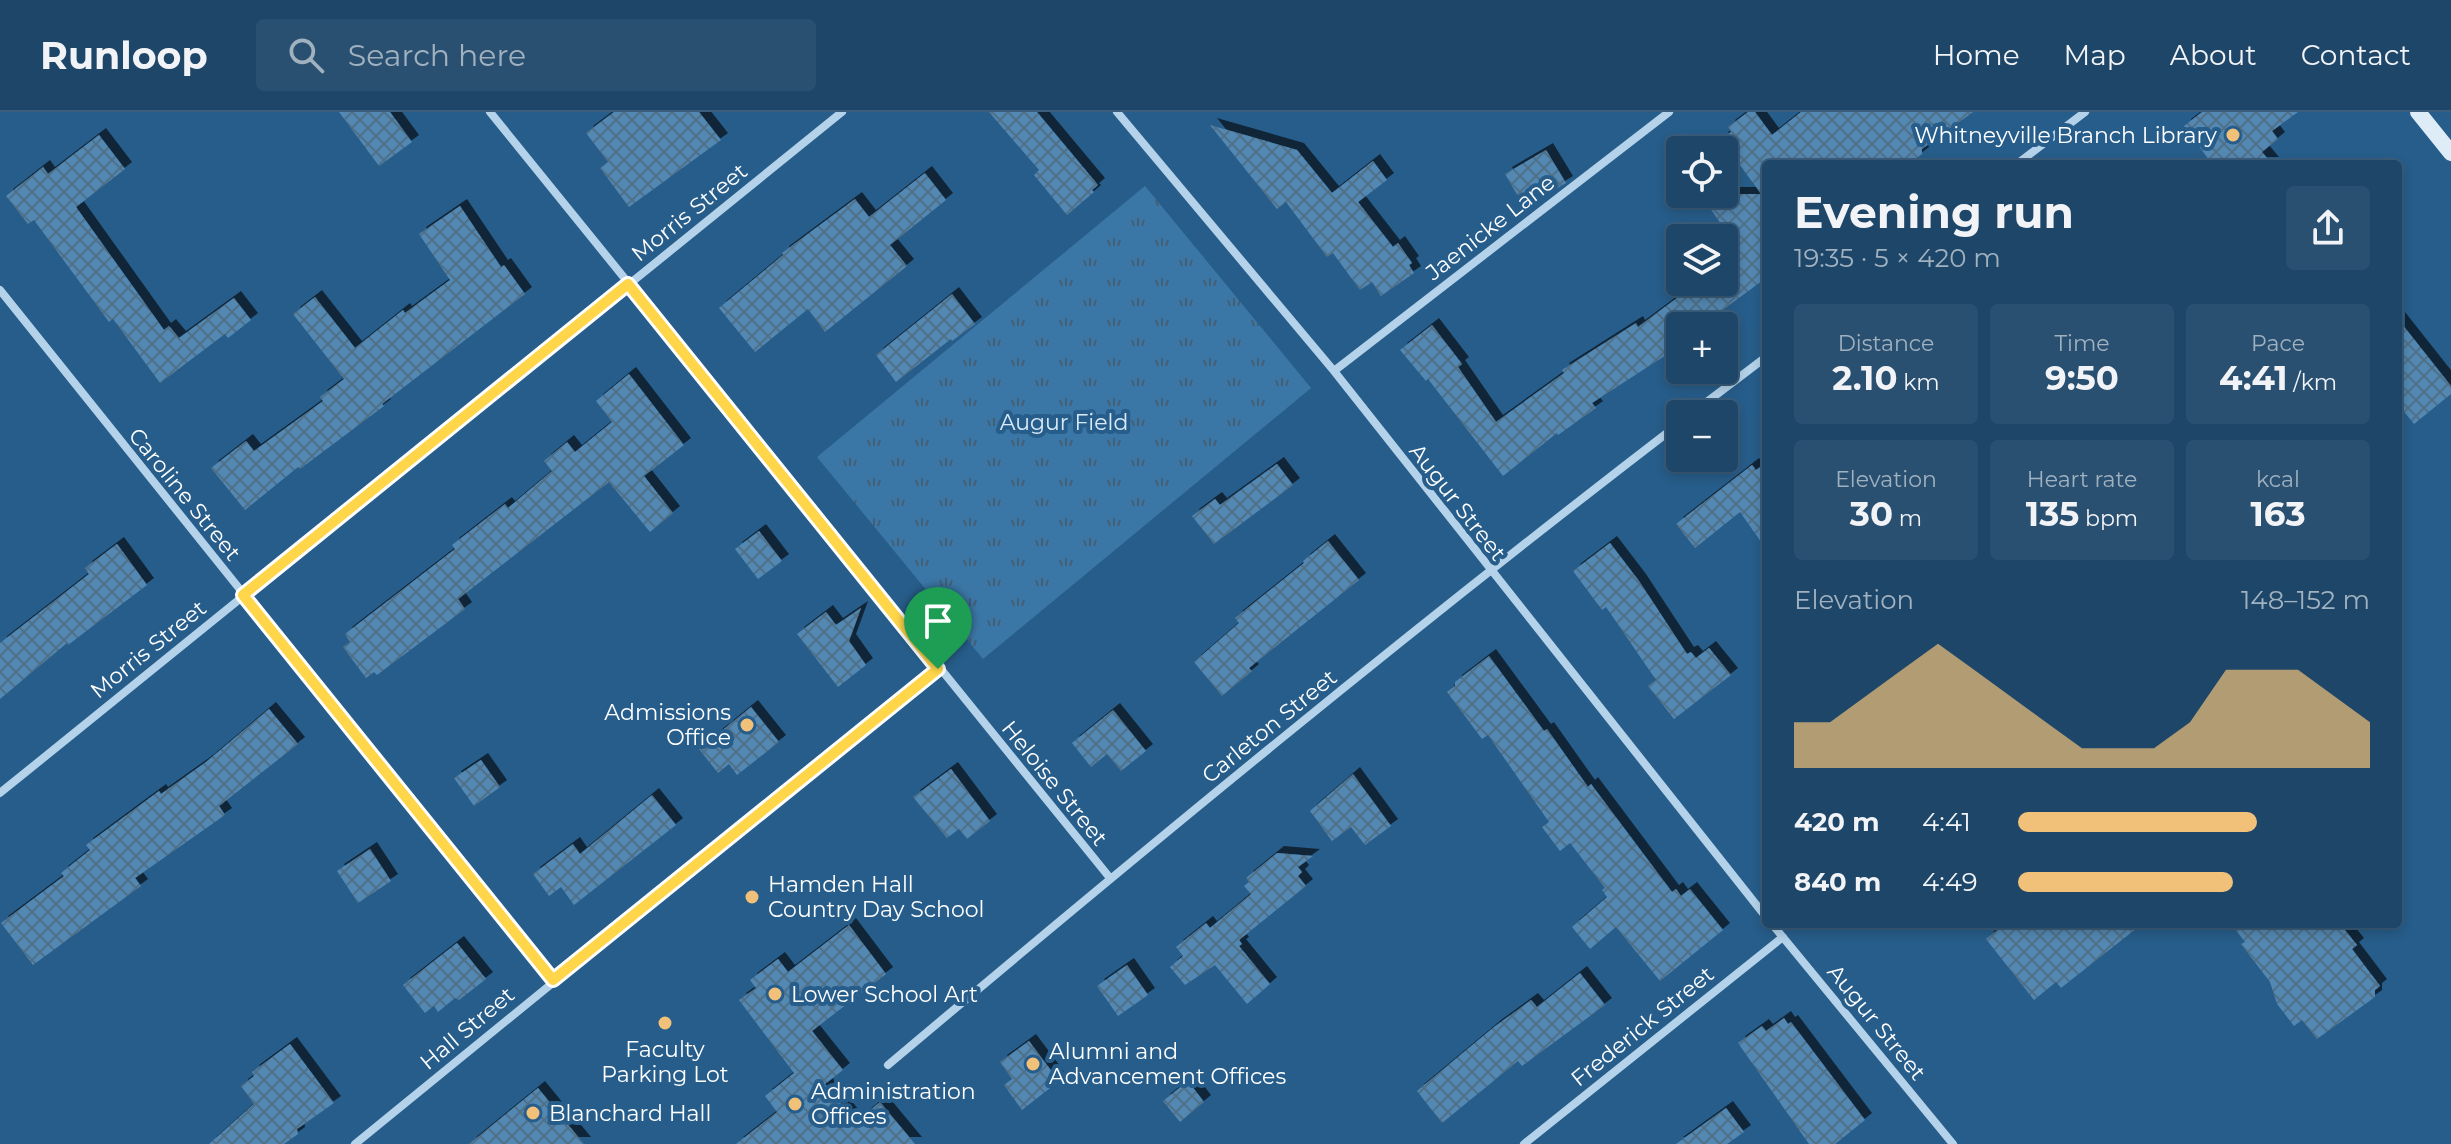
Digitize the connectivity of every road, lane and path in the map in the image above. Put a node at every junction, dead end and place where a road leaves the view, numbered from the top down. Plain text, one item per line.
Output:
1 (490, 112) edge
2 (842, 112) edge
3 (1117, 112) edge
4 (1669, 112) edge
5 (2085, 112) edge
6 (2418, 112) edge
7 (2451, 153) edge
8 (2022, 160) edge
9 (628, 284) junction
10 (0, 290) edge
11 (1762, 360) edge
12 (1334, 371) junction
13 (1709, 400) edge
14 (1666, 434) edge
15 (1489, 570) junction
16 (243, 595) junction
17 (938, 669) junction
18 (0, 793) edge
19 (1110, 878) junction
20 (1762, 912) edge
21 (1775, 928) edge
22 (1783, 937) junction
23 (553, 980) junction
24 (888, 1065) dead end
25 (355, 1144) edge
26 (1524, 1144) edge
27 (1953, 1144) edge

1 - 9 street, Heloise Street
2 - 9 street, Morris Street
3 - 12 street, Augur Street
4 - 12 street, Jaenicke Lane
5 - 8 street
6 - 7 main road
9 - 16 street, Morris Street
9 - 17 street, Heloise Street
10 - 16 street, Caroline Street
11 - 13 street
12 - 15 street, Augur Street
14 - 15 street, Carleton Street
15 - 19 street, Carleton Street
15 - 20 street, Augur Street
16 - 18 street, Morris Street
16 - 23 street, Caroline Street
17 - 19 street, Heloise Street
17 - 23 street, Hall Street
19 - 24 street, Carleton Street
21 - 22 street, Augur Street
22 - 26 street, Frederick Street
22 - 27 street, Augur Street
23 - 25 street, Hall Street

